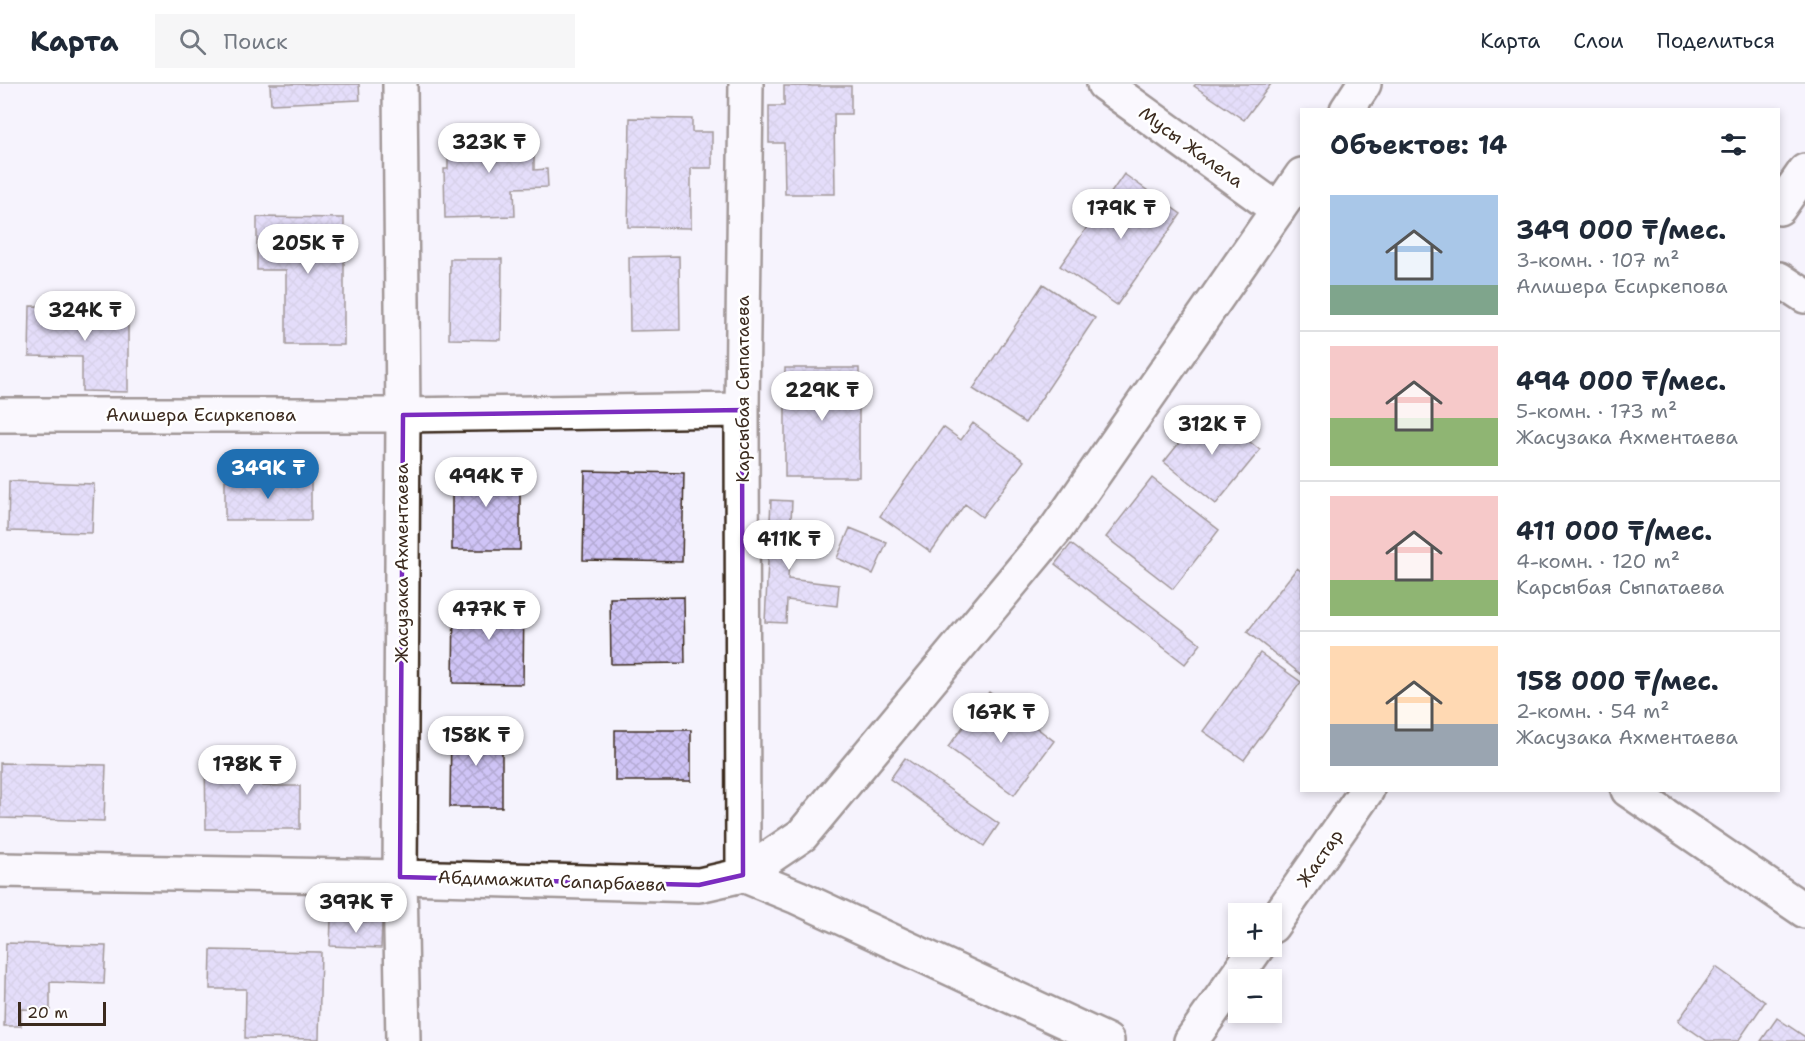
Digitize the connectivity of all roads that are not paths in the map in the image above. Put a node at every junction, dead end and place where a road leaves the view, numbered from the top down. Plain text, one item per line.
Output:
1 (400, 84) edge
2 (746, 84) edge
3 (1104, 84) edge
4 (1364, 84) edge
5 (1348, 108) edge
6 (1805, 171) edge
7 (1300, 178) edge
8 (1780, 207) edge
9 (1278, 210) junction
10 (1780, 280) edge
11 (1805, 296) edge
12 (742, 410) junction
13 (0, 415) edge
14 (403, 415) junction
15 (1366, 792) edge
16 (1631, 792) edge
17 (0, 870) edge
18 (743, 875) junction
19 (400, 877) junction
20 (1805, 911) edge
21 (1282, 912) edge
22 (1250, 957) edge
23 (403, 1041) edge
24 (1107, 1041) edge
25 (1191, 1041) edge

1 - 14 street, Жасузака Ахментаева
2 - 12 street, Карсыбая Сыпатаева
3 - 9 street, Мусы Жалела
4 - 5 street
6 - 8 street
7 - 9 street, Абдимажита Сапарбаева
9 - 18 street, Абдимажита Сапарбаева
10 - 11 street
12 - 14 street, Алишера Есиркепова
12 - 18 street, Карсыбая Сыпатаева
13 - 14 street, Алишера Есиркепова
14 - 19 street, Жасузака Ахментаева
15 - 21 street, Жастар
16 - 20 street
17 - 19 street, Абдимажита Сапарбаева
18 - 19 street, Абдимажита Сапарбаева
18 - 24 street
19 - 23 street, Жасузака Ахментаева
22 - 25 street

